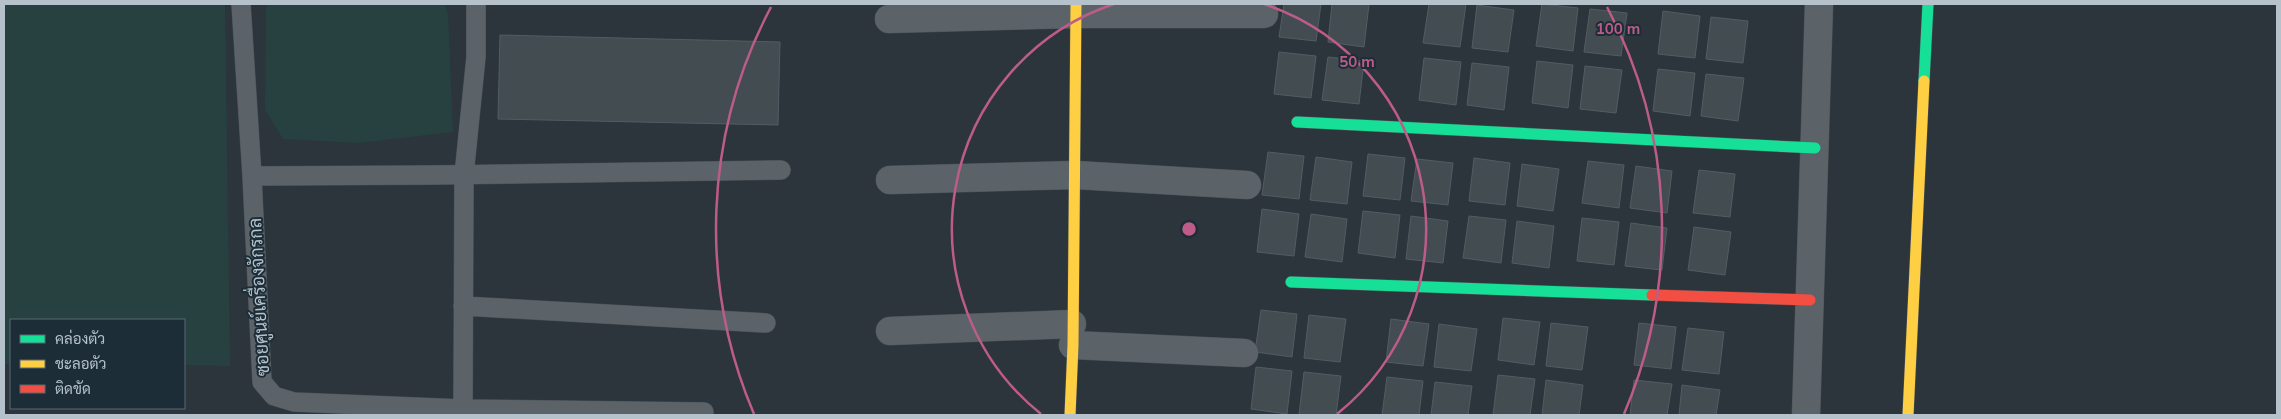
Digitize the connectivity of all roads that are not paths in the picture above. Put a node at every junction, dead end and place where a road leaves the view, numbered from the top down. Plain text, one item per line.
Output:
1 (241, 4) edge
2 (476, 4) edge
3 (1819, 4) edge
4 (1928, 4) edge
5 (1076, 9) edge
6 (1264, 14) dead end
7 (889, 19) dead end
8 (1297, 122) dead end
9 (1815, 148) junction
10 (781, 170) dead end
11 (464, 175) junction
12 (1076, 175) junction
13 (252, 176) junction
14 (890, 180) dead end
15 (1248, 184) dead end
16 (1292, 282) dead end
17 (1810, 300) junction
18 (463, 306) junction
19 (766, 323) dead end
20 (890, 331) dead end
21 (1073, 335) junction
22 (1244, 353) dead end
23 (463, 409) junction
24 (704, 412) dead end
25 (1070, 415) edge
26 (1806, 415) edge
27 (1908, 415) edge

1 - 13 lane, ซอยศูนย์เครื่องจักรกล
2 - 11 lane
3 - 9 street
4 - 27 street
5 - 6 street
5 - 7 street
5 - 12 street
8 - 9 street
9 - 17 street
10 - 11 lane
11 - 13 lane
11 - 18 lane
12 - 14 street
12 - 15 street
12 - 21 street
13 - 23 lane, ซอยศูนย์เครื่องจักรกล
16 - 17 street
17 - 26 street
18 - 19 lane
18 - 23 lane
20 - 21 street
21 - 22 street
21 - 25 street
23 - 24 lane, ซอยศูนย์เครื่องจักรกล

